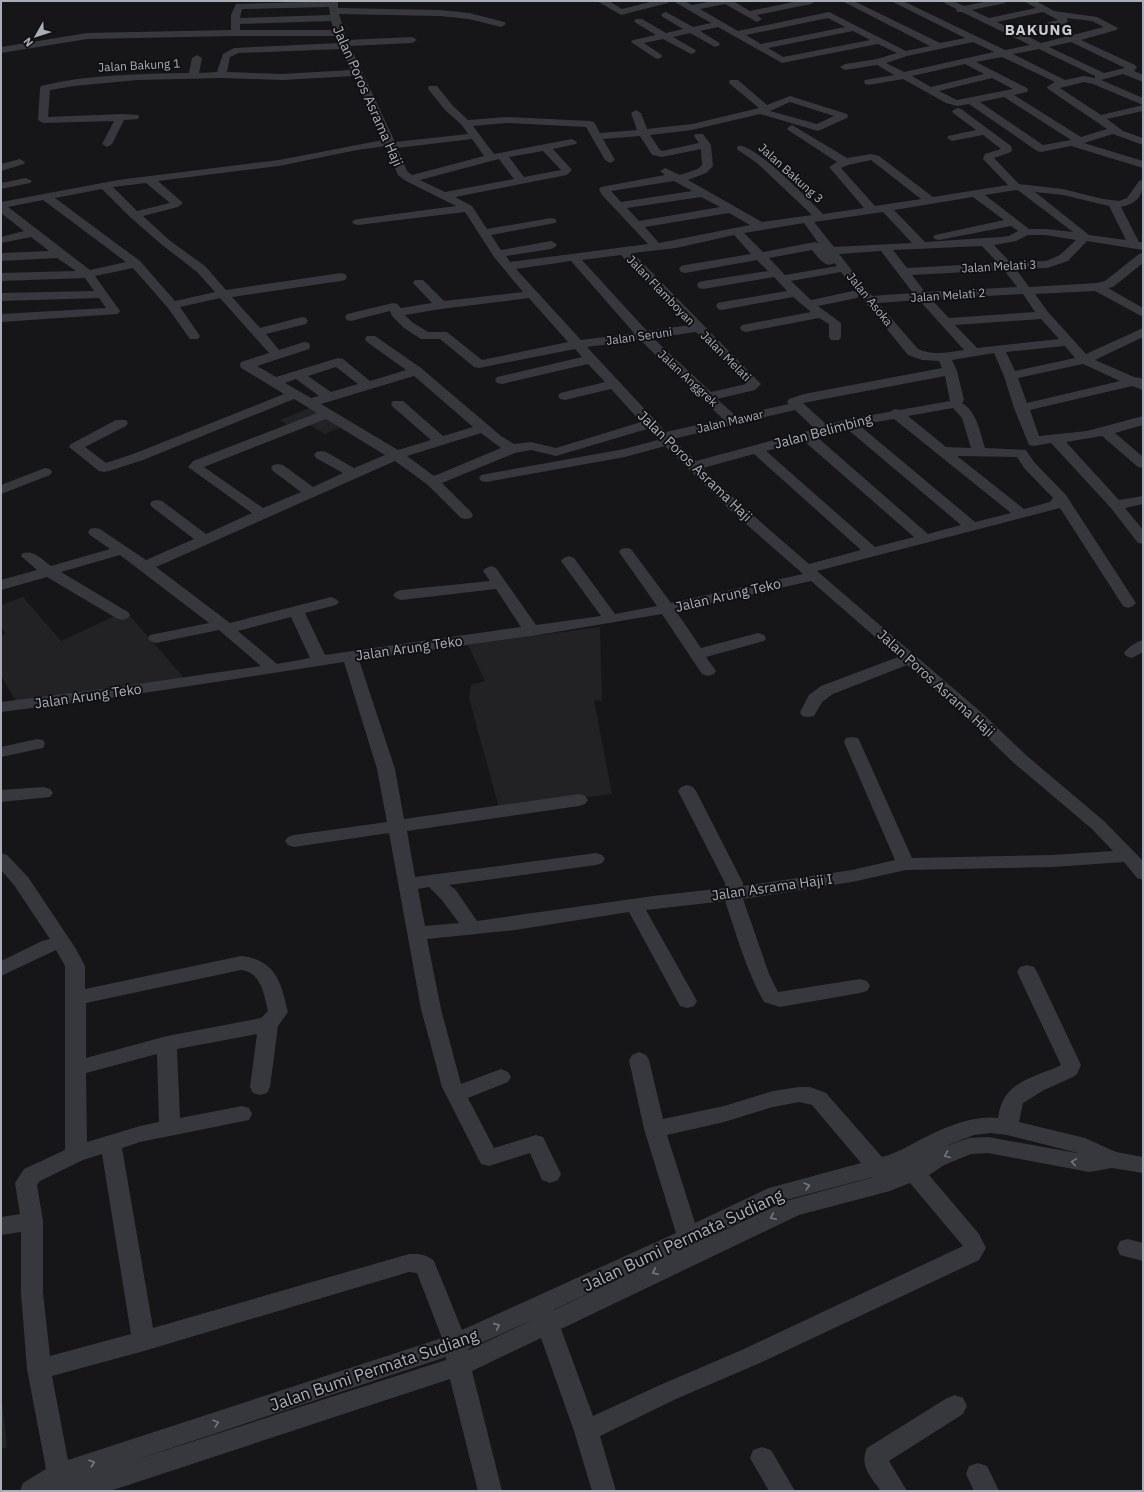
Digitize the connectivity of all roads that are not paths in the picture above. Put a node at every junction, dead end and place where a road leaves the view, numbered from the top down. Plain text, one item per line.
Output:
1 (602, 1) edge
2 (665, 1) edge
3 (678, 1) edge
4 (726, 1) edge
5 (811, 1) edge
6 (846, 1) edge
7 (946, 1) edge
8 (1002, 1) edge
9 (1029, 1) edge
10 (890, 5) edge
11 (333, 8) edge
12 (691, 8) junction
13 (964, 9) junction
14 (1048, 11) junction
15 (854, 12) junction
16 (748, 14) junction
17 (666, 15) dead end
18 (929, 16) junction
19 (832, 17) junction
20 (235, 21) junction
21 (638, 21) dead end
22 (989, 21) junction
23 (501, 24) dead end
24 (720, 24) junction
25 (771, 27) junction
26 (853, 28) junction
27 (692, 30) junction
28 (236, 33) junction
29 (737, 34) junction
30 (1013, 34) junction
31 (665, 36) junction
32 (974, 39) junction
33 (1072, 39) junction
34 (412, 40) dead end
35 (343, 41) junction
36 (878, 41) junction
37 (715, 44) dead end
38 (759, 46) junction
39 (1039, 46) junction
40 (940, 47) junction
41 (1, 50) edge
42 (691, 51) dead end
43 (905, 54) junction
44 (1004, 54) junction
45 (658, 56) dead end
46 (197, 58) dead end
47 (878, 62) junction
48 (968, 62) junction
49 (845, 67) dead end
50 (1125, 70) junction
51 (357, 73) junction
52 (221, 75) junction
53 (994, 75) junction
54 (193, 76) junction
55 (905, 76) junction
56 (1100, 78) junction
57 (1143, 79) edge
58 (734, 82) dead end
59 (869, 82) dead end
60 (1064, 83) junction
61 (433, 88) dead end
62 (1052, 88) junction
63 (929, 90) junction
64 (1023, 90) junction
65 (807, 92) dead end
66 (1004, 93) junction
67 (790, 99) junction
68 (971, 101) junction
69 (1143, 102) edge
70 (763, 110) junction
71 (1140, 111) edge
72 (957, 112) dead end
73 (636, 113) dead end
74 (121, 117) junction
75 (134, 117) dead end
76 (1099, 118) junction
77 (466, 123) junction
78 (692, 127) junction
79 (792, 128) dead end
80 (1115, 130) junction
81 (985, 132) junction
82 (643, 133) junction
83 (475, 136) junction
84 (597, 136) junction
85 (952, 138) dead end
86 (572, 142) dead end
87 (1076, 142) junction
88 (1143, 142) edge
89 (107, 144) dead end
90 (391, 144) junction
91 (706, 145) junction
92 (545, 147) junction
93 (742, 148) dead end
94 (502, 155) junction
95 (491, 158) junction
96 (610, 160) dead end
97 (20, 162) dead end
98 (845, 162) junction
99 (1143, 165) edge
100 (1, 168) edge
101 (660, 168) dead end
102 (677, 178) junction
103 (148, 179) junction
104 (410, 179) junction
105 (26, 181) dead end
106 (521, 181) junction
107 (1143, 183) edge
108 (1, 186) edge
109 (105, 186) junction
110 (1019, 187) junction
111 (704, 193) junction
112 (975, 193) junction
113 (444, 196) junction
114 (46, 197) junction
115 (930, 200) junction
116 (1114, 204) junction
117 (1, 206) edge
118 (618, 206) junction
119 (468, 208) junction
120 (886, 208) junction
121 (731, 209) junction
122 (872, 210) junction
123 (134, 215) junction
124 (821, 218) junction
125 (807, 220) junction
126 (551, 221) dead end
127 (358, 222) dead end
128 (1013, 222) junction
129 (637, 225) junction
130 (760, 226) junction
131 (738, 232) junction
132 (1026, 232) junction
133 (33, 233) junction
134 (484, 233) junction
135 (1085, 238) junction
136 (1, 240) edge
137 (986, 243) junction
138 (920, 244) junction
139 (550, 245) dead end
140 (1138, 245) edge
141 (657, 247) junction
142 (884, 247) junction
143 (624, 251) junction
144 (832, 251) junction
145 (60, 254) junction
146 (498, 254) junction
147 (761, 255) junction
148 (1, 257) edge
149 (1143, 257) edge
150 (574, 258) junction
151 (136, 264) junction
152 (508, 266) junction
153 (1006, 266) junction
154 (685, 269) dead end
155 (904, 272) junction
156 (88, 274) junction
157 (781, 276) junction
158 (1, 277) edge
159 (341, 277) dead end
160 (419, 283) dead end
161 (703, 286) dead end
162 (1098, 287) junction
163 (1026, 291) junction
164 (796, 293) junction
165 (102, 294) junction
166 (224, 294) junction
167 (532, 294) junction
168 (853, 295) dead end
169 (922, 296) junction
170 (1, 297) edge
171 (869, 300) junction
172 (808, 304) junction
173 (172, 305) junction
174 (440, 305) junction
175 (722, 306) dead end
176 (1142, 311) edge
177 (397, 312) junction
178 (821, 314) junction
179 (1044, 315) junction
180 (351, 317) dead end
181 (1, 318) edge
182 (302, 321) dead end
183 (945, 322) junction
184 (698, 328) junction
185 (746, 328) dead end
186 (1143, 332) edge
187 (256, 333) junction
188 (194, 336) dead end
189 (644, 336) junction
190 (835, 337) dead end
191 (371, 339) dead end
192 (1068, 342) junction
193 (580, 345) junction
194 (304, 346) dead end
195 (998, 349) junction
196 (973, 352) junction
197 (276, 354) junction
198 (944, 357) junction
199 (592, 359) junction
200 (1084, 360) junction
201 (416, 371) junction
202 (950, 371) junction
203 (297, 374) junction
204 (1011, 376) junction
205 (502, 380) dead end
206 (274, 382) junction
207 (1140, 382) edge
208 (614, 384) junction
209 (368, 386) junction
210 (291, 396) junction
211 (566, 396) dead end
212 (329, 397) junction
213 (708, 397) junction
214 (310, 403) junction
215 (398, 404) dead end
216 (955, 404) junction
217 (797, 406) junction
218 (1021, 408) junction
219 (326, 414) junction
220 (895, 414) junction
221 (732, 420) junction
222 (1143, 420) edge
223 (121, 423) dead end
224 (848, 423) junction
225 (650, 424) junction
226 (483, 428) junction
227 (824, 430) junction
228 (1105, 431) junction
229 (807, 436) junction
230 (665, 439) junction
231 (1056, 440) junction
232 (441, 441) junction
233 (512, 449) junction
234 (756, 449) junction
235 (942, 451) junction
236 (979, 451) junction
237 (321, 455) dead end
238 (396, 455) junction
239 (1143, 464) edge
240 (693, 466) junction
241 (278, 468) dead end
242 (45, 472) dead end
243 (354, 474) junction
244 (486, 478) dead end
245 (433, 482) junction
246 (1, 490) edge
247 (312, 493) junction
248 (1061, 498) junction
249 (1143, 500) edge
250 (157, 504) dead end
251 (1116, 505) junction
252 (262, 514) junction
253 (1021, 514) junction
254 (466, 515) dead end
255 (972, 527) junction
256 (95, 532) dead end
257 (926, 539) junction
258 (205, 540) junction
259 (1143, 540) edge
260 (122, 550) junction
261 (626, 552) dead end
262 (872, 552) junction
263 (28, 556) dead end
264 (569, 562) dead end
265 (145, 566) junction
266 (48, 571) junction
267 (810, 572) junction
268 (1, 585) edge
269 (401, 595) dead end
270 (331, 602) dead end
271 (1128, 603) dead end
272 (666, 609) junction
273 (296, 611) junction
274 (122, 615) dead end
275 (611, 619) junction
276 (224, 627) junction
277 (532, 631) junction
278 (156, 638) dead end
279 (758, 638) dead end
280 (698, 654) junction
281 (350, 656) junction
282 (909, 658) junction
283 (320, 661) junction
284 (274, 669) junction
285 (708, 671) dead end
286 (1, 707) edge
287 (808, 712) dead end
288 (852, 742) dead end
289 (37, 744) dead end
290 (1, 752) edge
291 (687, 791) dead end
292 (44, 793) dead end
293 (1, 796) edge
294 (579, 800) dead end
295 (398, 827) junction
296 (294, 841) dead end
297 (1129, 856) junction
298 (1, 859) edge
299 (596, 859) dead end
300 (906, 864) junction
301 (1143, 874) edge
302 (433, 881) junction
303 (407, 884) junction
304 (732, 894) junction
305 (634, 904) junction
306 (472, 927) junction
307 (416, 934) junction
308 (49, 946) dead end
309 (4, 962) edge
310 (1028, 972) dead end
311 (860, 986) dead end
312 (76, 998) junction
313 (687, 1001) dead end
314 (268, 1023) junction
315 (167, 1044) junction
316 (638, 1060) dead end
317 (76, 1068) junction
318 (501, 1077) dead end
319 (260, 1086) dead end
320 (456, 1094) junction
321 (242, 1114) dead end
322 (1007, 1127) junction
323 (170, 1128) junction
324 (655, 1128) junction
325 (111, 1143) junction
326 (76, 1154) junction
327 (1112, 1160) junction
328 (1143, 1165) edge
329 (909, 1166) junction
330 (550, 1174) dead end
331 (884, 1174) junction
332 (850, 1183) junction
333 (32, 1221) junction
334 (1, 1226) edge
335 (688, 1237) junction
336 (544, 1314) junction
337 (144, 1341) junction
338 (457, 1355) junction
339 (39, 1369) junction
340 (955, 1406) dead end
341 (586, 1431) junction
342 (762, 1458) dead end
343 (65, 1485) edge
344 (487, 1490) edge
345 (32, 1491) edge
346 (604, 1491) edge
347 (783, 1491) edge
348 (896, 1491) edge

1 - 2 street
3 - 12 street
4 - 12 street
4 - 16 street
5 - 16 street
6 - 15 street
7 - 13 street
8 - 13 street
9 - 14 street
10 - 15 street
10 - 18 street
11 - 20 street
11 - 20 street
11 - 23 street
11 - 35 street, Jalan Poros Asrama Haji
12 - 24 street
13 - 18 street
13 - 22 street
14 - 22 street
14 - 30 street
14 - 33 street
15 - 19 street
15 - 40 street
16 - 25 street
17 - 27 street
18 - 32 street
19 - 25 street
19 - 26 street
20 - 28 street
21 - 31 street
22 - 30 street
24 - 27 street
24 - 29 street
25 - 29 street
26 - 36 street
26 - 38 street
27 - 31 street
27 - 37 street
28 - 35 street
28 - 41 street
29 - 38 street
30 - 39 street
31 - 42 street
31 - 45 street
32 - 40 street
32 - 44 street
33 - 39 street
33 - 50 street
34 - 35 street
35 - 51 street, Jalan Poros Asrama Haji
35 - 52 street
36 - 38 street
36 - 43 street
39 - 44 street
39 - 56 street
40 - 43 street
43 - 47 street
44 - 48 street
44 - 60 street
46 - 54 street
47 - 49 street
47 - 55 street
48 - 53 street
48 - 55 street
50 - 56 street
50 - 57 street
51 - 52 street, Jalan Bakung 1
51 - 90 street, Jalan Poros Asrama Haji
52 - 54 street, Jalan Bakung 1
53 - 63 street
53 - 64 street
54 - 74 street, Jalan Bakung 1
55 - 59 street
55 - 63 street
56 - 60 street
56 - 69 street
58 - 70 street
60 - 62 street
61 - 77 street
62 - 64 street
62 - 76 street
63 - 68 street
64 - 66 street
65 - 67 street
66 - 68 street
66 - 87 street
67 - 70 street
67 - 70 street
68 - 87 street
70 - 78 street
71 - 76 street
72 - 81 street
73 - 82 street
74 - 75 street, Jalan Bakung 1
74 - 89 street
76 - 80 street
77 - 83 street
77 - 84 street
78 - 82 street
78 - 91 street
79 - 98 street
80 - 87 street
80 - 88 street
81 - 85 street
81 - 110 street
82 - 84 street
82 - 91 street
83 - 90 street
83 - 95 street
84 - 96 street
86 - 92 street
87 - 99 street
90 - 103 street
90 - 104 street, Jalan Poros Asrama Haji
91 - 102 street
92 - 94 street
92 - 106 street
93 - 124 street, Jalan Bakung 3
94 - 95 street
94 - 106 street
95 - 104 street
97 - 100 street
98 - 115 street
98 - 122 street
101 - 102 street
102 - 111 street
102 - 118 street
103 - 109 street
103 - 123 street
104 - 113 street, Jalan Poros Asrama Haji
105 - 108 street
106 - 113 street
107 - 116 street
109 - 114 street
109 - 123 street
110 - 112 street
110 - 116 street
110 - 135 street
111 - 118 street
111 - 121 street
112 - 115 street
112 - 128 street
113 - 119 street, Jalan Poros Asrama Haji
114 - 117 street
114 - 151 street
115 - 120 street
116 - 140 street
117 - 133 street
118 - 129 street
119 - 127 street
119 - 134 street, Jalan Poros Asrama Haji
120 - 122 street
120 - 138 street
121 - 129 street
121 - 130 street
122 - 124 street
123 - 166 street
124 - 125 street
125 - 130 street
125 - 144 street, Jalan Asoka
126 - 134 street
128 - 132 street
128 - 138 street
129 - 141 street
130 - 131 street
131 - 141 street
131 - 147 street
132 - 135 street
132 - 137 street
133 - 136 street
133 - 145 street
134 - 146 street, Jalan Poros Asrama Haji
135 - 140 street
135 - 153 street, Jalan Melati 3
137 - 138 street
137 - 153 street
138 - 142 street
139 - 146 street
141 - 143 street
142 - 144 street
142 - 155 street
143 - 150 street
143 - 184 street, Jalan Flamboyan
144 - 171 street, Jalan Asoka
145 - 148 street
145 - 156 street
146 - 152 street, Jalan Poros Asrama Haji
147 - 154 street
147 - 157 street
147 - 157 street
149 - 162 street
150 - 152 street
150 - 189 street, Jalan Anggrek
151 - 156 street
151 - 173 street
152 - 167 street, Jalan Poros Asrama Haji
153 - 155 street, Jalan Melati 3
153 - 163 street
155 - 169 street
156 - 158 street
156 - 165 street
157 - 161 street
157 - 164 street
159 - 166 street
160 - 174 street
162 - 163 street, Jalan Melati 2
162 - 176 street
163 - 169 street, Jalan Melati 2
163 - 179 street
164 - 172 street
164 - 175 street
165 - 170 street
165 - 181 street
166 - 173 street
166 - 187 street
167 - 174 street
167 - 193 street, Jalan Poros Asrama Haji
168 - 172 street
169 - 171 street, Jalan Melati 2
169 - 183 street
171 - 198 street, Jalan Asoka
172 - 178 street
173 - 188 street
174 - 177 street
177 - 180 street
177 - 193 street, Jalan Seruni
178 - 185 street
178 - 190 street
179 - 183 street
179 - 192 street
182 - 187 street
183 - 196 street
184 - 189 street, Jalan Seruni
184 - 213 street, Jalan Melati
186 - 200 street
187 - 197 street
189 - 193 street, Jalan Seruni
189 - 213 street, Jalan Anggrek
191 - 201 street
192 - 195 street, Jalan Asoka
192 - 200 street
193 - 199 street, Jalan Poros Asrama Haji
194 - 197 street
195 - 196 street, Jalan Asoka
195 - 204 street
196 - 198 street, Jalan Asoka
197 - 206 street
198 - 202 street
199 - 205 street
199 - 208 street, Jalan Poros Asrama Haji
200 - 204 street
200 - 207 street
201 - 209 street
201 - 226 street
202 - 216 street
202 - 217 street
203 - 206 street
203 - 209 street
203 - 212 street
204 - 218 street
206 - 210 street
207 - 218 street
208 - 211 street
208 - 225 street, Jalan Poros Asrama Haji
209 - 212 street
210 - 214 street
210 - 223 street
212 - 214 street
213 - 221 street, Jalan Anggrek
214 - 219 street
215 - 232 street
216 - 220 street, Jalan Belimbing
216 - 236 street
217 - 221 street, Jalan Mawar
217 - 227 street
218 - 231 street
219 - 238 street
219 - 252 street
220 - 224 street, Jalan Belimbing
220 - 235 street
221 - 230 street, Jalan Mawar
222 - 228 street
224 - 227 street, Jalan Belimbing
224 - 255 street
225 - 230 street, Jalan Poros Asrama Haji
225 - 233 street
226 - 232 street
226 - 233 street
227 - 229 street, Jalan Belimbing
228 - 231 street
228 - 239 street
229 - 234 street, Jalan Belimbing
229 - 257 street
230 - 240 street, Jalan Poros Asrama Haji
230 - 244 street, Jalan Mawar
231 - 251 street
232 - 238 street
233 - 245 street
234 - 240 street, Jalan Belimbing
234 - 262 street
235 - 236 street
235 - 253 street
236 - 248 street
237 - 243 street
238 - 243 street
238 - 245 street
240 - 267 street, Jalan Poros Asrama Haji
241 - 247 street
242 - 246 street
243 - 247 street
245 - 254 street
247 - 252 street
248 - 253 street, Jalan Arung Teko
248 - 271 street
249 - 251 street
250 - 258 street
251 - 259 street
252 - 258 street
253 - 255 street, Jalan Arung Teko
255 - 257 street, Jalan Arung Teko
256 - 260 street
257 - 262 street, Jalan Arung Teko
258 - 265 street
260 - 265 street
260 - 266 street
261 - 272 street
262 - 267 street, Jalan Arung Teko
263 - 266 street
264 - 275 street
265 - 276 street
266 - 268 street
266 - 274 street
267 - 272 street, Jalan Arung Teko
267 - 282 street, Jalan Poros Asrama Haji
269 - 277 street
270 - 273 street
272 - 275 street, Jalan Arung Teko
272 - 280 street
273 - 276 street
273 - 283 street
275 - 277 street, Jalan Arung Teko
276 - 278 street
276 - 284 street
277 - 281 street, Jalan Arung Teko
279 - 280 street
280 - 285 street
281 - 283 street, Jalan Arung Teko
281 - 295 street
282 - 287 street
282 - 297 street, Jalan Poros Asrama Haji
283 - 284 street, Jalan Arung Teko
284 - 286 street, Jalan Arung Teko
288 - 300 street
289 - 290 street
291 - 304 street
292 - 293 street
294 - 295 street
295 - 296 street
295 - 303 street
297 - 300 street, Jalan Asrama Haji I
297 - 301 street, Jalan Poros Asrama Haji
298 - 312 street
299 - 302 street
300 - 304 street, Jalan Asrama Haji I
302 - 303 street
302 - 306 street
303 - 307 street
304 - 305 street, Jalan Asrama Haji I
304 - 311 street
305 - 306 street, Jalan Asrama Haji I
305 - 313 street
306 - 307 street, Jalan Asrama Haji I
307 - 320 street
308 - 309 street
310 - 322 street
312 - 314 street
312 - 317 street
314 - 315 street
314 - 319 street
315 - 317 street
315 - 323 street
316 - 324 street
317 - 326 street
318 - 320 street
320 - 330 street
321 - 323 street
322 - 327 street, Jalan Bumi Permata Sudiang
322 - 329 street, Jalan Bumi Permata Sudiang
323 - 325 street
324 - 331 street
324 - 335 street
325 - 326 street
325 - 337 street
326 - 333 street
327 - 328 street
327 -> 329 street, Jalan Bumi Permata Sudiang
329 - 331 street, Jalan Bumi Permata Sudiang
329 - 341 street
331 - 332 street, Jalan Bumi Permata Sudiang
335 -> 332 street, Jalan Bumi Permata Sudiang
332 -> 336 street, Jalan Bumi Permata Sudiang
333 - 334 street
333 - 339 street
335 - 336 street, Jalan Bumi Permata Sudiang
336 - 338 street, Jalan Bumi Permata Sudiang
336 - 341 street
337 - 338 street
337 - 339 street
338 - 343 street, Jalan Bumi Permata Sudiang
338 - 344 street
339 - 343 street
340 - 348 street
341 - 346 street
342 - 347 street
343 - 345 street, Jalan Bumi Permata Sudiang

